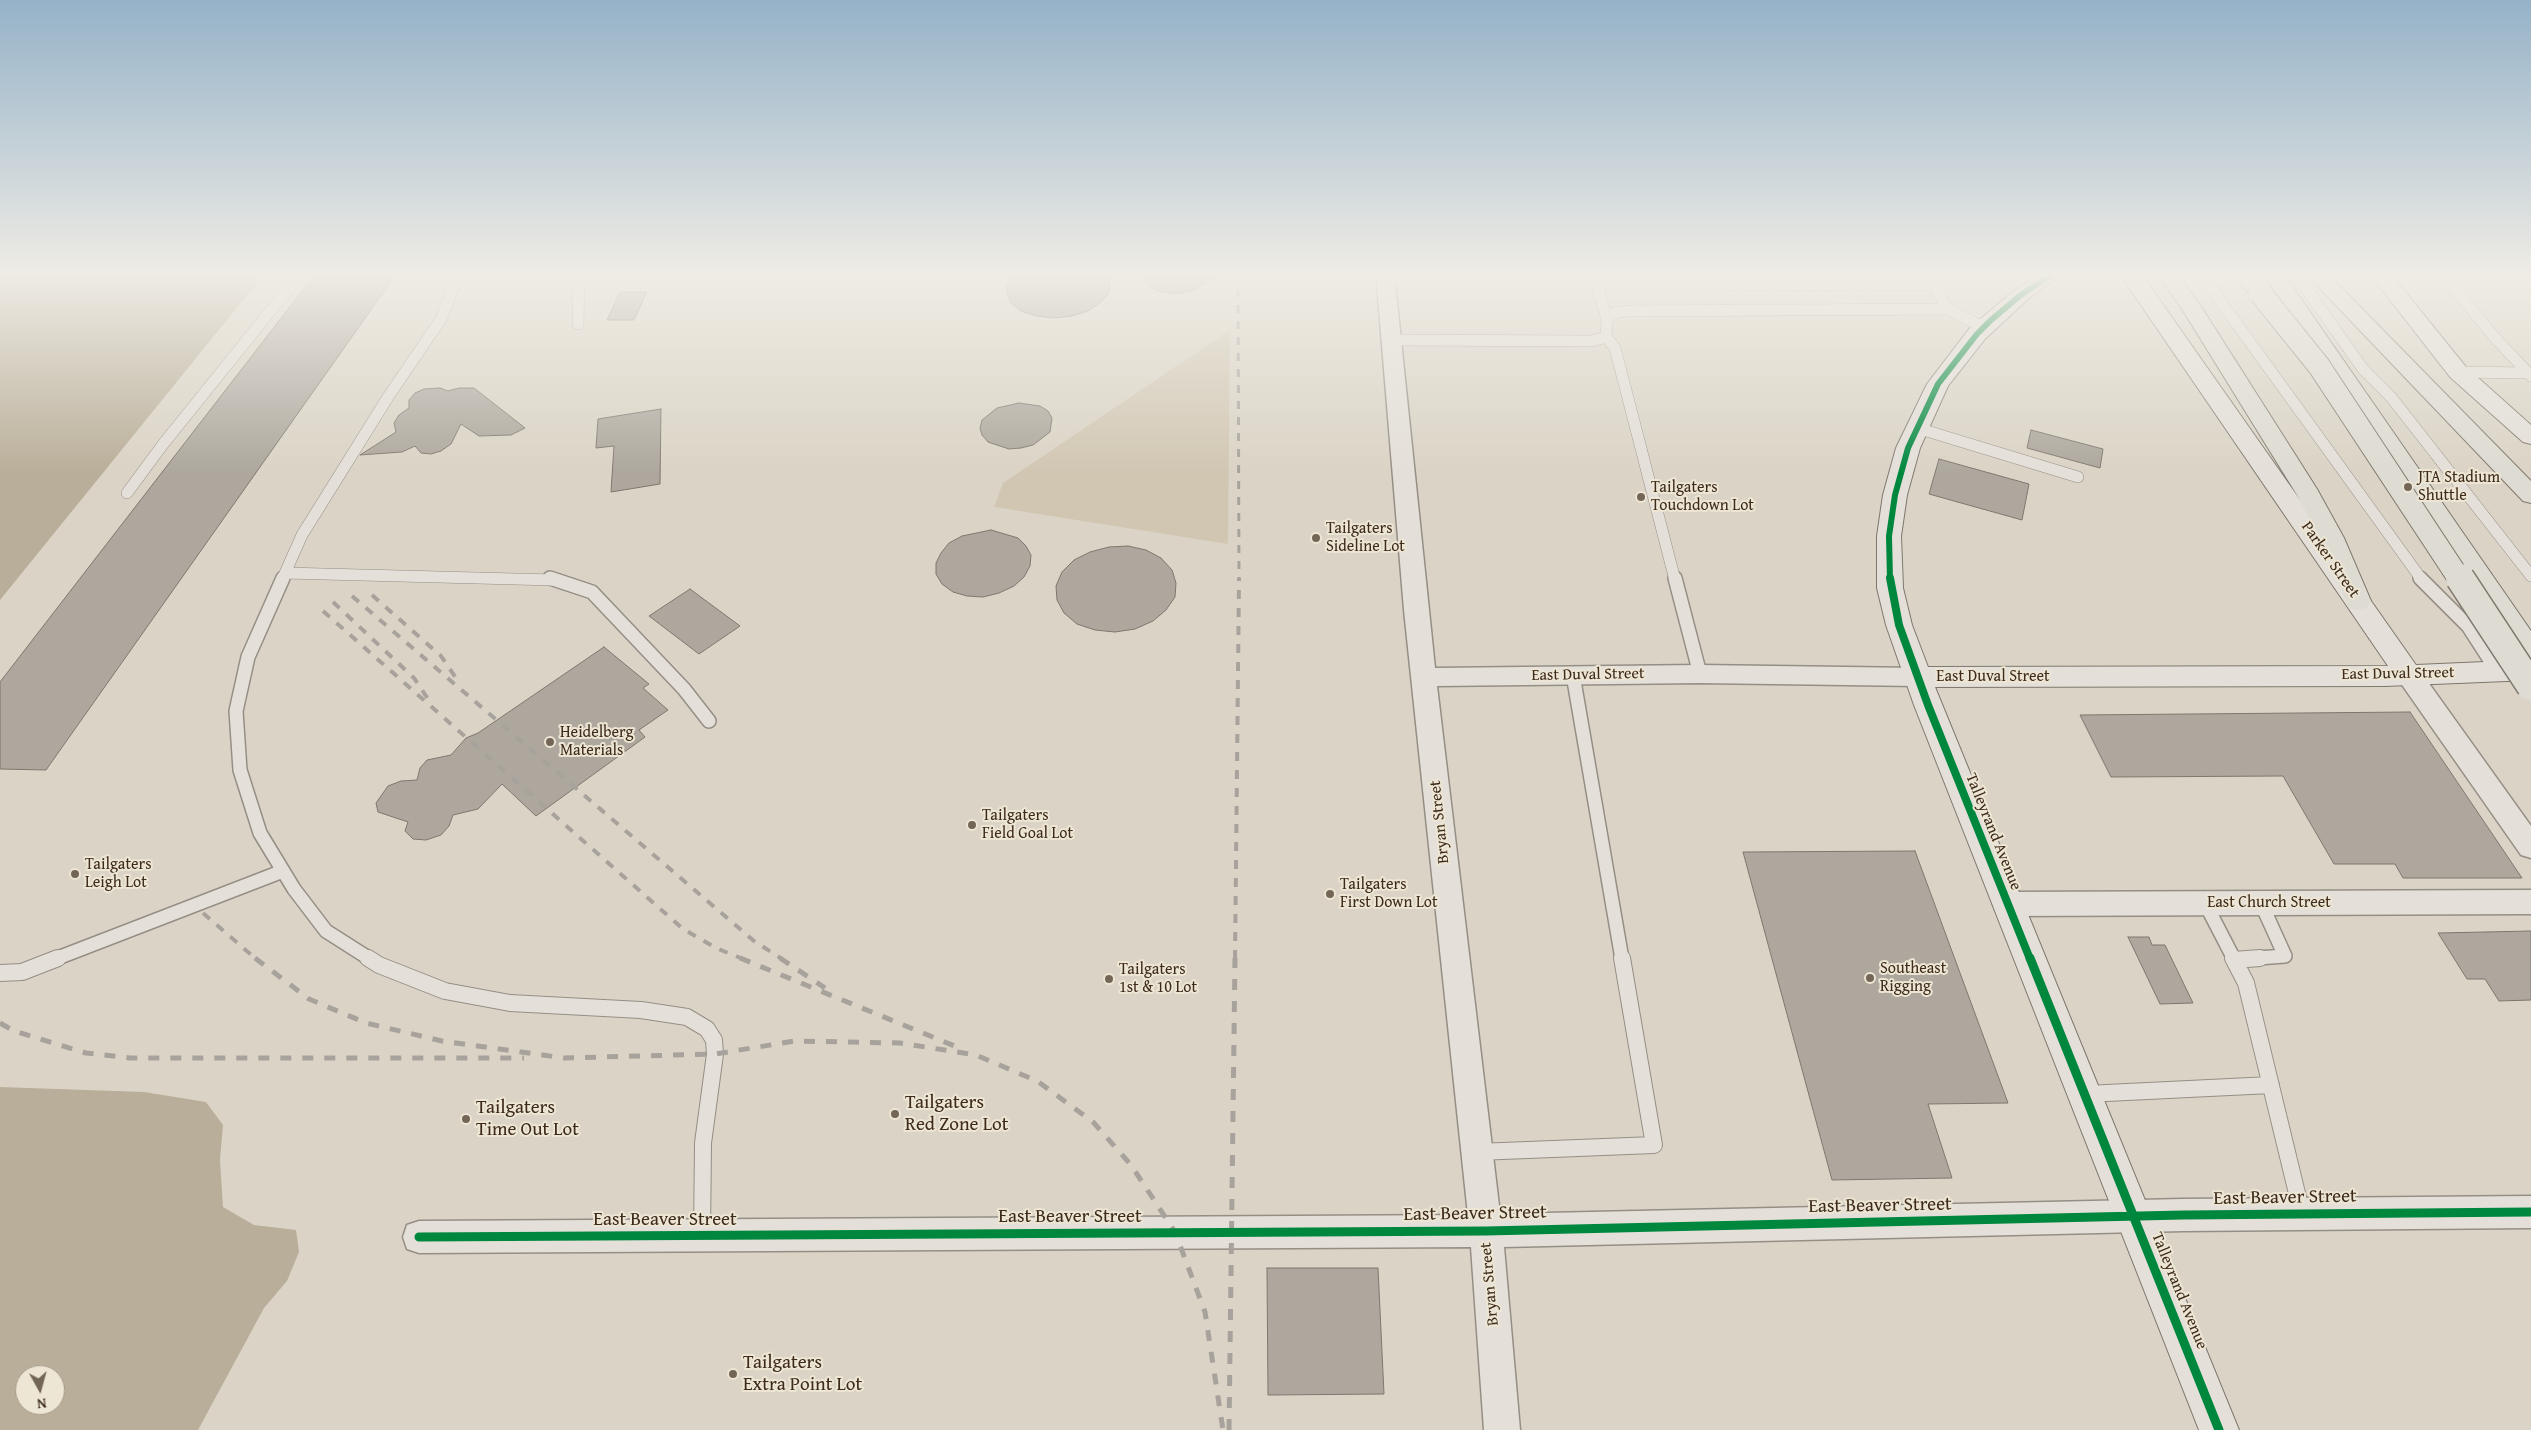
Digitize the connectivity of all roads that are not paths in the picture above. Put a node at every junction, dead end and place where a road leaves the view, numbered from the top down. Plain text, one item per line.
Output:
1 (247, 340) edge
2 (427, 340) edge
3 (1391, 340) joint
4 (1596, 340) edge
5 (1608, 340) edge
6 (1973, 340) edge
7 (2177, 340) edge
8 (2212, 340) edge
9 (2250, 340) edge
10 (2300, 340) edge
11 (2318, 340) edge
12 (2347, 340) edge
13 (2376, 340) edge
14 (2432, 340) edge
15 (2497, 340) edge
16 (2458, 372) junction
17 (2529, 374) edge
18 (1917, 428) junction
19 (2531, 436) edge
20 (2078, 477) dead end
21 (127, 493) dead end
22 (2531, 495) edge
23 (285, 573) junction
24 (2531, 576) edge
25 (2358, 602) junction
26 (2531, 652) edge
27 (2531, 670) edge
28 (2497, 671) junction
29 (1700, 674) junction
30 (1573, 675) junction
31 (2409, 675) junction
32 (1424, 676) junction
33 (1918, 677) junction
34 (2531, 686) edge
35 (709, 720) dead end
36 (2531, 847) edge
37 (283, 871) junction
38 (2531, 902) edge
39 (2261, 903) junction
40 (2008, 904) junction
41 (2205, 904) junction
42 (2234, 960) junction
43 (0, 972) edge
44 (2271, 1084) junction
45 (2084, 1094) junction
46 (1477, 1152) junction
47 (2531, 1212) edge
48 (2302, 1214) junction
49 (2134, 1216) junction
50 (1486, 1231) junction
51 (702, 1236) junction
52 (419, 1237) dead end
53 (1502, 1430) edge
54 (2219, 1430) edge

1 - 21 lane
2 - 23 lane
3 - 4 lane
3 - 32 street, Bryan Street
5 - 29 lane
6 - 18 street, Talleyrand Avenue
7 - 25 street, Parker Street
8 - 25 highway
9 - 28 lane
10 - 34 highway, bridge
11 - 26 highway
12 - 24 lane
13 - 22 highway
14 - 16 street
15 - 17 lane
16 - 17 lane
16 - 19 street
18 - 20 lane
18 - 33 street, Talleyrand Avenue
23 - 35 lane
23 - 37 lane
25 - 31 street, Parker Street
27 - 28 street, East Duval Street
28 - 31 street, East Duval Street
29 - 30 street, East Duval Street
29 - 33 street, East Duval Street
30 - 32 street, East Duval Street
30 - 46 lane
31 - 33 street, East Duval Street
31 - 36 street, Parker Street
32 - 46 street, Bryan Street
33 - 40 street, Talleyrand Avenue
37 - 43 lane
37 - 51 lane
38 - 39 street, East Church Street
39 - 41 street, East Church Street
39 - 42 lane
40 - 41 street, East Church Street
40 - 45 street, Talleyrand Avenue
41 - 42 lane
42 - 44 lane
44 - 45 lane
44 - 48 lane
45 - 49 street, Talleyrand Avenue
46 - 50 street, Bryan Street
47 - 48 street, East Beaver Street
48 - 49 street, East Beaver Street
49 - 50 street, East Beaver Street
49 - 54 street, Talleyrand Avenue
50 - 51 street, East Beaver Street
50 - 53 street, Bryan Street
51 - 52 street, East Beaver Street

